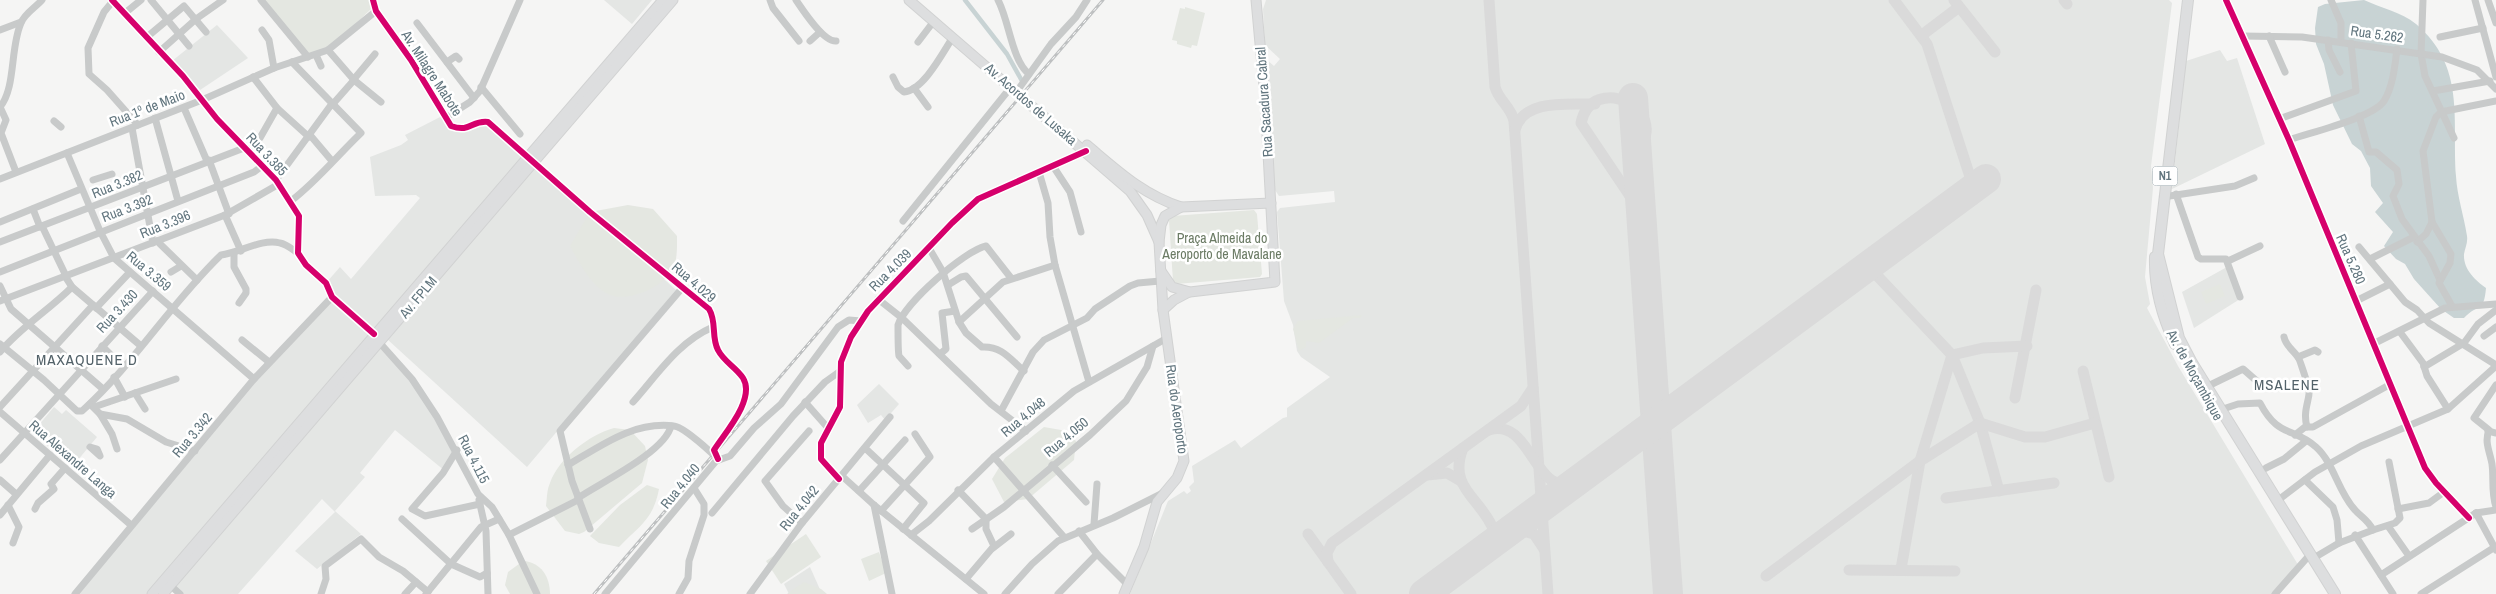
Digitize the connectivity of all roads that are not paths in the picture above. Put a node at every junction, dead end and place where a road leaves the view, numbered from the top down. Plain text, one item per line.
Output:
1 (42, 0) edge
2 (112, 0) edge
3 (141, 0) edge
4 (151, 0) edge
5 (222, 0) edge
6 (261, 0) edge
7 (373, 0) edge
8 (520, 0) edge
9 (663, 0) edge
10 (673, 0) edge
11 (770, 0) edge
12 (796, 0) edge
13 (909, 0) edge
14 (918, 0) edge
15 (998, 0) edge
16 (1087, 0) edge
17 (1256, 0) edge
18 (2184, 0) edge
19 (2188, 0) edge
20 (2226, 0) edge
21 (2331, 0) edge
22 (2422, 0) edge
23 (2475, 0) edge
24 (2488, 0) edge
25 (376, 11) junction
26 (124, 13) junction
27 (196, 18) junction
28 (167, 20) junction
29 (934, 21) junction
30 (21, 22) junction
31 (418, 22) dead end
32 (2496, 23) edge
33 (2483, 28) junction
34 (0, 30) edge
35 (262, 30) dead end
36 (206, 32) dead end
37 (820, 32) junction
38 (179, 35) junction
39 (2243, 36) junction
40 (2269, 36) junction
41 (147, 37) junction
42 (953, 37) junction
43 (2440, 37) dead end
44 (2328, 40) junction
45 (799, 41) dead end
46 (810, 41) dead end
47 (836, 42) dead end
48 (918, 42) dead end
49 (2340, 42) junction
50 (2352, 43) junction
51 (189, 46) dead end
52 (2397, 49) junction
53 (328, 50) junction
54 (159, 52) junction
55 (375, 54) dead end
56 (2422, 54) junction
57 (316, 55) junction
58 (308, 57) junction
59 (459, 59) dead end
60 (292, 62) junction
61 (447, 62) junction
62 (322, 66) dead end
63 (274, 68) junction
64 (2285, 72) dead end
65 (2340, 72) dead end
66 (1029, 74) junction
67 (253, 77) junction
68 (893, 77) dead end
69 (354, 79) junction
70 (2493, 79) edge
71 (481, 87) junction
72 (1015, 87) junction
73 (914, 88) junction
74 (2496, 89) edge
75 (2433, 92) junction
76 (474, 98) junction
77 (202, 100) junction
78 (2496, 101) edge
79 (381, 102) dead end
80 (332, 105) junction
81 (0, 107) edge
82 (184, 108) junction
83 (278, 108) junction
84 (928, 108) dead end
85 (2442, 112) junction
86 (2359, 116) junction
87 (155, 118) junction
88 (446, 118) junction
89 (2279, 119) junction
90 (54, 122) dead end
91 (61, 126) dead end
92 (135, 126) junction
93 (520, 134) dead end
94 (309, 136) junction
95 (2454, 138) dead end
96 (2288, 140) junction
97 (245, 150) junction
98 (1086, 151) junction
99 (67, 152) junction
100 (531, 156) junction
101 (208, 160) junction
102 (332, 161) junction
103 (262, 166) junction
104 (1053, 166) junction
105 (16, 172) junction
106 (1039, 172) junction
107 (112, 174) dead end
108 (171, 176) junction
109 (2254, 178) dead end
110 (0, 179) edge
111 (94, 180) dead end
112 (277, 182) junction
113 (219, 185) junction
114 (142, 186) junction
115 (82, 189) junction
116 (2176, 194) junction
117 (2163, 197) junction
118 (178, 201) junction
119 (291, 201) junction
120 (1271, 203) junction
121 (1181, 207) junction
122 (90, 208) junction
123 (33, 209) junction
124 (147, 213) junction
125 (227, 215) junction
126 (903, 221) dead end
127 (0, 222) edge
128 (2432, 222) junction
129 (41, 227) junction
130 (100, 231) junction
131 (1081, 232) dead end
132 (2415, 240) junction
133 (0, 242) edge
134 (155, 242) junction
135 (1159, 242) junction
136 (2260, 246) dead end
137 (2359, 247) dead end
138 (929, 248) junction
139 (55, 250) junction
140 (298, 252) junction
141 (237, 253) junction
142 (114, 258) junction
143 (2370, 259) junction
144 (2228, 261) junction
145 (1055, 265) junction
146 (181, 266) junction
147 (1160, 270) junction
148 (0, 272) edge
149 (130, 272) junction
150 (171, 272) dead end
151 (944, 272) junction
152 (66, 276) junction
153 (1011, 278) junction
154 (197, 280) junction
155 (2440, 280) junction
156 (1160, 281) junction
157 (2390, 284) junction
158 (948, 285) junction
159 (0, 286) edge
160 (72, 287) junction
161 (683, 287) junction
162 (153, 291) junction
163 (1190, 292) junction
164 (332, 297) junction
165 (2240, 297) dead end
166 (878, 299) junction
167 (983, 299) junction
168 (3, 301) edge
169 (2356, 301) junction
170 (239, 303) dead end
171 (2496, 304) edge
172 (94, 306) junction
173 (2452, 306) junction
174 (173, 308) junction
175 (955, 310) junction
176 (1163, 310) junction
177 (2496, 310) edge
178 (902, 318) junction
179 (2424, 318) junction
180 (861, 321) junction
181 (958, 322) junction
182 (27, 325) junction
183 (1072, 325) junction
184 (713, 327) junction
185 (2496, 327) edge
186 (119, 328) junction
187 (2400, 332) junction
188 (2484, 336) dead end
189 (1017, 337) dead end
190 (2284, 337) dead end
191 (377, 338) junction
192 (1167, 338) junction
193 (242, 340) dead end
194 (2462, 343) junction
195 (2373, 344) junction
196 (102, 346) junction
197 (141, 346) junction
198 (1153, 346) junction
199 (54, 347) junction
200 (1, 348) edge
201 (2318, 352) dead end
202 (110, 354) dead end
203 (940, 354) junction
204 (2298, 356) junction
205 (269, 362) junction
206 (908, 366) dead end
207 (2496, 366) edge
208 (2424, 367) junction
209 (80, 370) junction
210 (1024, 371) junction
211 (32, 372) junction
212 (839, 372) junction
213 (114, 378) junction
214 (176, 379) dead end
215 (254, 379) junction
216 (1089, 382) junction
217 (2259, 383) dead end
218 (2389, 385) junction
219 (2496, 385) edge
220 (2206, 387) junction
221 (103, 389) junction
222 (135, 393) junction
223 (59, 394) junction
224 (125, 397) junction
225 (633, 402) dead end
226 (805, 402) junction
227 (92, 405) junction
228 (0, 407) edge
229 (146, 409) dead end
230 (2448, 409) junction
231 (2220, 410) junction
232 (1001, 411) junction
233 (0, 412) edge
234 (100, 414) junction
235 (890, 417) dead end
236 (671, 426) junction
237 (2407, 426) junction
238 (2307, 427) junction
239 (828, 428) junction
240 (1026, 431) junction
241 (808, 432) dead end
242 (2492, 432) edge
243 (24, 434) junction
244 (915, 434) dead end
245 (2295, 435) junction
246 (905, 440) dead end
247 (2306, 441) junction
248 (866, 448) junction
249 (118, 449) dead end
250 (456, 450) junction
251 (195, 451) junction
252 (50, 455) junction
253 (994, 457) junction
254 (718, 459) junction
255 (0, 460) edge
256 (2389, 462) dead end
257 (884, 464) junction
258 (568, 465) junction
259 (2328, 465) junction
260 (1052, 466) junction
261 (65, 468) junction
262 (2259, 470) junction
263 (841, 477) junction
264 (0, 480) edge
265 (2306, 480) junction
266 (905, 484) junction
267 (1097, 484) dead end
268 (694, 488) junction
269 (1024, 488) junction
270 (958, 490) junction
271 (859, 491) junction
272 (2444, 492) junction
273 (1163, 493) junction
274 (16, 494) junction
275 (478, 494) junction
276 (578, 499) junction
277 (2277, 501) junction
278 (1086, 502) dead end
279 (480, 504) junction
280 (8, 505) junction
281 (874, 505) junction
282 (2496, 508) edge
283 (35, 509) dead end
284 (2398, 509) junction
285 (229, 511) junction
286 (882, 511) junction
287 (2476, 512) junction
288 (712, 513) dead end
289 (0, 515) edge
290 (2469, 518) junction
291 (402, 519) dead end
292 (499, 519) junction
293 (986, 519) junction
294 (802, 523) junction
295 (1094, 524) junction
296 (131, 525) junction
297 (485, 525) junction
298 (2388, 526) junction
299 (590, 529) dead end
300 (903, 529) junction
301 (972, 529) dead end
302 (2373, 530) junction
303 (1079, 531) junction
304 (1011, 534) dead end
305 (509, 535) junction
306 (911, 535) junction
307 (2355, 535) junction
308 (1064, 537) junction
309 (13, 543) dead end
310 (2339, 543) junction
311 (993, 548) junction
312 (2495, 548) edge
313 (1097, 554) junction
314 (2409, 556) junction
315 (2309, 559) junction
316 (451, 564) junction
317 (487, 573) junction
318 (2381, 575) junction
319 (966, 579) junction
320 (416, 582) junction
321 (1128, 585) junction
322 (170, 586) junction
323 (427, 593) edge
324 (74, 594) edge
325 (152, 594) edge
326 (163, 594) edge
327 (180, 594) edge
328 (321, 594) edge
329 (404, 594) edge
330 (488, 594) edge
331 (537, 594) edge
332 (605, 594) edge
333 (680, 594) edge
334 (751, 594) edge
335 (892, 594) edge
336 (984, 594) edge
337 (1005, 594) edge
338 (1058, 594) edge
339 (1124, 594) edge
340 (2275, 594) edge
341 (2327, 594) edge
342 (2335, 594) edge
343 (2393, 594) edge
344 (2421, 594) edge

1 - 30 street
2 - 26 street, Rua 3.385
2 - 92 street
3 - 26 street
4 - 28 street
5 - 27 street
6 - 58 street
7 - 25 street, Av. Milagre Mabote
8 - 71 street
9 - 100 main road
10 - 100 main road, Av. FPLM
11 - 45 street
12 - 37 street
13 - 29 main road, Av. Acordos de Lusaka
14 - 72 main road, Av. Acordos de Lusaka
15 - 66 street
16 - 66 street
17 - 120 main road, Rua Sacadura Cabral
18 - 262 highway, Av. de Moçambique / N1
19 - 117 highway, Av. de Moçambique / N1
20 - 39 street, Rua 5.280
21 - 49 street
22 - 56 street
23 - 33 street
24 - 32 street
25 - 53 street, Rua 1º de Maio
25 - 88 street, Av. Milagre Mabote
26 - 41 street, Rua 3.385
27 - 28 street
27 - 36 street
27 - 38 street
28 - 38 street
28 - 41 street
29 - 42 main road, Av. Acordos de Lusaka
29 - 48 street
30 - 34 street
30 - 81 street
31 - 61 street
33 - 43 street
33 - 70 street
35 - 63 street
37 - 46 street
37 - 47 street
38 - 51 street
38 - 54 street
39 - 40 street, Rua 5.262
39 - 89 street, Rua 5.280
40 - 44 street, Rua 5.262
40 - 64 street
41 - 54 street, Rua 3.385
42 - 72 main road, Av. Acordos de Lusaka
42 - 73 street
44 - 49 street, Rua 5.262
44 - 65 street
49 - 50 street, Rua 5.262
50 - 52 street, Rua 5.262
50 - 89 street
52 - 56 street, Rua 5.262
52 - 86 street
53 - 57 street, Rua 1º de Maio
53 - 69 street
54 - 77 street, Rua 3.385
55 - 69 street, Rua 3.396
56 - 70 street, Rua 5.262
56 - 75 street
57 - 58 street, Rua 1º de Maio
57 - 62 street
58 - 60 street, Rua 1º de Maio
59 - 61 street
60 - 63 street, Rua 1º de Maio
60 - 80 street
61 - 76 street
63 - 67 street, Rua 1º de Maio
66 - 72 street
67 - 77 street, Rua 1º de Maio
67 - 83 street
68 - 73 street
69 - 79 street
69 - 80 street, Rua 3.396
70 - 74 street, Rua 5.262
70 - 75 street
71 - 76 street
71 - 93 street
72 - 98 main road, Av. Acordos de Lusaka
72 - 121 main road, Av. Acordos de Lusaka
72 - 126 street
73 - 84 street
75 - 85 street
76 - 88 street
77 - 82 street, Rua 1º de Maio
77 - 97 street, Rua 3.385
78 - 85 street
80 - 94 street, Rua 3.396
80 - 102 street
81 - 105 street
82 - 87 street, Rua 1º de Maio
82 - 101 street
83 - 94 street
83 - 97 street
85 - 95 street
85 - 128 street
86 - 96 street
86 - 132 street
87 - 92 street, Rua 1º de Maio
87 - 108 street
88 - 100 street, Av. Milagre Mabote
89 - 96 street, Rua 5.280
90 - 91 street
92 - 99 street, Rua 1º de Maio
92 - 114 street
94 - 102 street
94 - 112 street, Rua 3.396
96 - 169 street, Rua 5.280
97 - 101 street, Rua 3.382
97 - 103 street, Rua 3.385
98 - 104 street, Rua 4.039
98 - 135 main road, Av. Acordos de Lusaka
99 - 105 street, Rua 1º de Maio
99 - 115 street, Rua 3.359
100 - 161 street, Rua 4.029
100 - 191 main road, Av. FPLM
100 - 191 main road, Av. FPLM
101 - 108 street, Rua 3.382
101 - 113 street
102 - 119 street
103 - 112 street, Rua 3.385
103 - 113 street, Rua 3.392
104 - 106 street, Rua 4.039
104 - 131 street
105 - 110 street, Rua 1º de Maio
106 - 138 street, Rua 4.039
106 - 145 street
107 - 111 street
108 - 114 street, Rua 3.382
108 - 118 street
109 - 116 street
112 - 119 street, Rua 3.385
112 - 125 street, Rua 3.396
113 - 118 street, Rua 3.392
113 - 125 street
114 - 122 street, Rua 3.382
114 - 124 street
115 - 122 street, Rua 3.359
115 - 123 street
116 - 117 street
116 - 144 street
117 - 220 highway, Av. de Moçambique / N1
118 - 124 street, Rua 3.392
119 - 140 street, Rua 3.385
120 - 121 main road
120 - 163 main road
121 - 135 main road, Rua do Aeroporto
122 - 129 street, Rua 3.382
122 - 130 street, Rua 3.359
123 - 127 street
123 - 129 street
124 - 130 street, Rua 3.392
124 - 134 street
125 - 134 street, Rua 3.396
125 - 141 street
128 - 132 street
128 - 155 street
129 - 133 street, Rua 3.382
129 - 139 street
130 - 139 street, Rua 3.392
130 - 142 street, Rua 3.359
132 - 143 street
132 - 155 street
134 - 142 street, Rua 3.396
134 - 146 street
135 - 147 main road, Rua do Aeroporto
136 - 144 street
137 - 143 street
138 - 151 street
138 - 166 street, Rua 4.039
139 - 148 street, Rua 3.392
139 - 152 street
140 - 141 street
140 - 164 street
141 - 154 street
141 - 170 street
142 - 149 street, Rua 3.359
142 - 152 street, Rua 3.396
143 - 157 street
144 - 165 street
145 - 153 street
145 - 183 street
146 - 150 street
146 - 154 street
147 - 156 main road, Rua do Aeroporto
147 - 163 main road
149 - 162 street, Rua 3.359
149 - 172 street
151 - 153 street
151 - 158 street
151 - 178 street
152 - 160 street
152 - 168 street, Rua 3.396
153 - 167 street
154 - 174 street
155 - 173 street
156 - 176 main road, Rua do Aeroporto
156 - 183 street
157 - 169 street
157 - 179 street
158 - 167 street
158 - 175 street
159 - 168 street
160 - 172 street
160 - 182 street
161 - 184 street, Rua 4.029
161 - 258 street
162 - 174 street, Rua 3.359
162 - 186 street, Rua 3.430
163 - 176 main road
164 - 191 street
164 - 205 street, Rua 3.342
166 - 178 street
166 - 180 street, Rua 4.039
167 - 181 street
167 - 189 street
168 - 182 street
169 - 195 street, Rua 5.280
171 - 173 street
172 - 186 street
172 - 199 street
173 - 179 street
174 - 197 street
174 - 215 street, Rua 3.359
175 - 181 street
175 - 203 street
176 - 192 main road, Rua do Aeroporto
177 - 194 street
178 - 203 street
178 - 206 street
179 - 187 street
179 - 194 street
180 - 212 street, Rua 4.039
180 - 254 street, Rua 4.040
181 - 210 street
182 - 199 street
182 - 200 street
183 - 210 street
183 - 216 street
184 - 225 street
184 - 254 street, Rua 4.029
185 - 188 street
186 - 196 street, Rua 3.430
186 - 197 street
187 - 195 street
187 - 208 street
190 - 204 street
191 - 250 street, Rua 4.115
191 - 285 main road, Av. FPLM
192 - 198 street, Rua 4.048
192 - 273 main road, Rua do Aeroporto
193 - 205 street
194 - 207 street
194 - 208 street
195 - 218 street, Rua 5.280
196 - 202 street
196 - 209 street, Rua 3.430
197 - 213 street
198 - 216 street, Rua 4.048
198 - 260 street, Rua 4.050
199 - 209 street
199 - 211 street
200 - 211 street
201 - 204 street
203 - 232 street
204 - 238 street
205 - 215 street, Rua 3.342
207 - 230 street
208 - 230 street
209 - 221 street
209 - 223 street, Rua 3.430
210 - 232 street
211 - 223 street
211 - 228 street
212 - 226 street
212 - 239 street, Rua 4.039
213 - 221 street
213 - 224 street
214 - 222 street
215 - 251 street, Rua 3.342
216 - 240 street, Rua 4.048
217 - 220 street
218 - 237 street, Rua 5.280
218 - 238 street
219 - 242 street
220 - 231 highway, Av. de Moçambique / N1
221 - 227 street
222 - 224 street
222 - 229 street
223 - 227 street
223 - 243 street, Rua 3.430
224 - 227 street
226 - 239 street
226 - 288 street
227 - 234 street
230 - 237 street
231 - 245 street
231 - 262 highway, Av. de Moçambique / N1
232 - 240 street
233 - 243 street, Rua Alexandre Langa
234 - 249 street
234 - 251 street
235 - 248 street, Rua 4.042
236 - 254 street
236 - 258 street
236 - 276 street
237 - 259 street
237 - 272 street, Rua 5.280
238 - 245 street
239 - 263 street, Rua 4.039
240 - 253 street, Rua 4.048
241 - 294 street
242 - 282 street
243 - 252 street, Rua Alexandre Langa
243 - 255 street, Rua 3.430
244 - 266 street
245 - 247 street
246 - 257 street
247 - 259 street
247 - 262 street
248 - 257 street
248 - 263 street, Rua 4.042
250 - 275 street, Rua 4.115
250 - 279 street
251 - 296 street, Rua 3.342
252 - 261 street, Rua Alexandre Langa
252 - 274 street
253 - 269 street
253 - 270 street, Rua 4.048
254 - 268 street, Rua 4.040
256 - 284 street
257 - 266 street
257 - 271 street
258 - 276 street
259 - 265 street
259 - 302 street
260 - 269 street, Rua 4.050
260 - 278 street
261 - 283 street
261 - 296 street, Rua Alexandre Langa
262 - 277 highway, N1
262 - 315 highway, N1
263 - 271 street, Rua 4.039
263 - 294 street, Rua 4.042
264 - 274 street
265 - 277 street
265 - 310 street
266 - 286 street
266 - 300 street
267 - 295 street
268 - 332 street, Rua 4.040
268 - 333 street
269 - 293 street, Rua 4.050
269 - 308 street
270 - 293 street
270 - 306 street, Rua 4.048
271 - 281 street, Rua 4.039
272 - 284 street
272 - 290 street, Rua 5.280
273 - 295 street
273 - 321 main road, Rua do Aeroporto
274 - 280 street
275 - 279 street
275 - 292 street, Rua 4.115
276 - 299 street
276 - 305 street
277 - 315 highway, N1
279 - 297 street
280 - 289 street
280 - 309 street
281 - 286 street, Rua 4.039
281 - 335 street
282 - 287 street
284 - 298 street
285 - 322 main road, Av. FPLM
285 - 325 main road, Av. FPLM
286 - 300 street, Rua 4.039
287 - 290 street
287 - 312 street
290 - 314 street
291 - 316 street
292 - 297 street
292 - 305 street, Rua 4.115
293 - 301 street, Rua 4.050
293 - 311 street
294 - 334 street, Rua 4.042
295 - 303 street
296 - 324 street, Rua 3.342
297 - 316 street
297 - 317 street
298 - 302 street
298 - 314 street
300 - 306 street, Rua 4.039
302 - 307 street
303 - 308 street
303 - 313 street
304 - 311 street
305 - 331 street, Rua 4.115
306 - 319 street, Rua 4.039
307 - 310 street
307 - 318 street
308 - 337 street
310 - 315 street
311 - 319 street
312 - 344 street
313 - 321 street
313 - 338 street
314 - 318 street
315 - 340 street
315 - 341 highway, N1
315 - 342 highway, N1
316 - 317 street
316 - 323 street
317 - 330 street
318 - 343 street
319 - 336 street, Rua 4.039
320 - 323 street
320 - 328 street
320 - 329 street
321 - 339 main road, Rua do Aeroporto
322 - 326 main road, Av. FPLM
322 - 327 street

